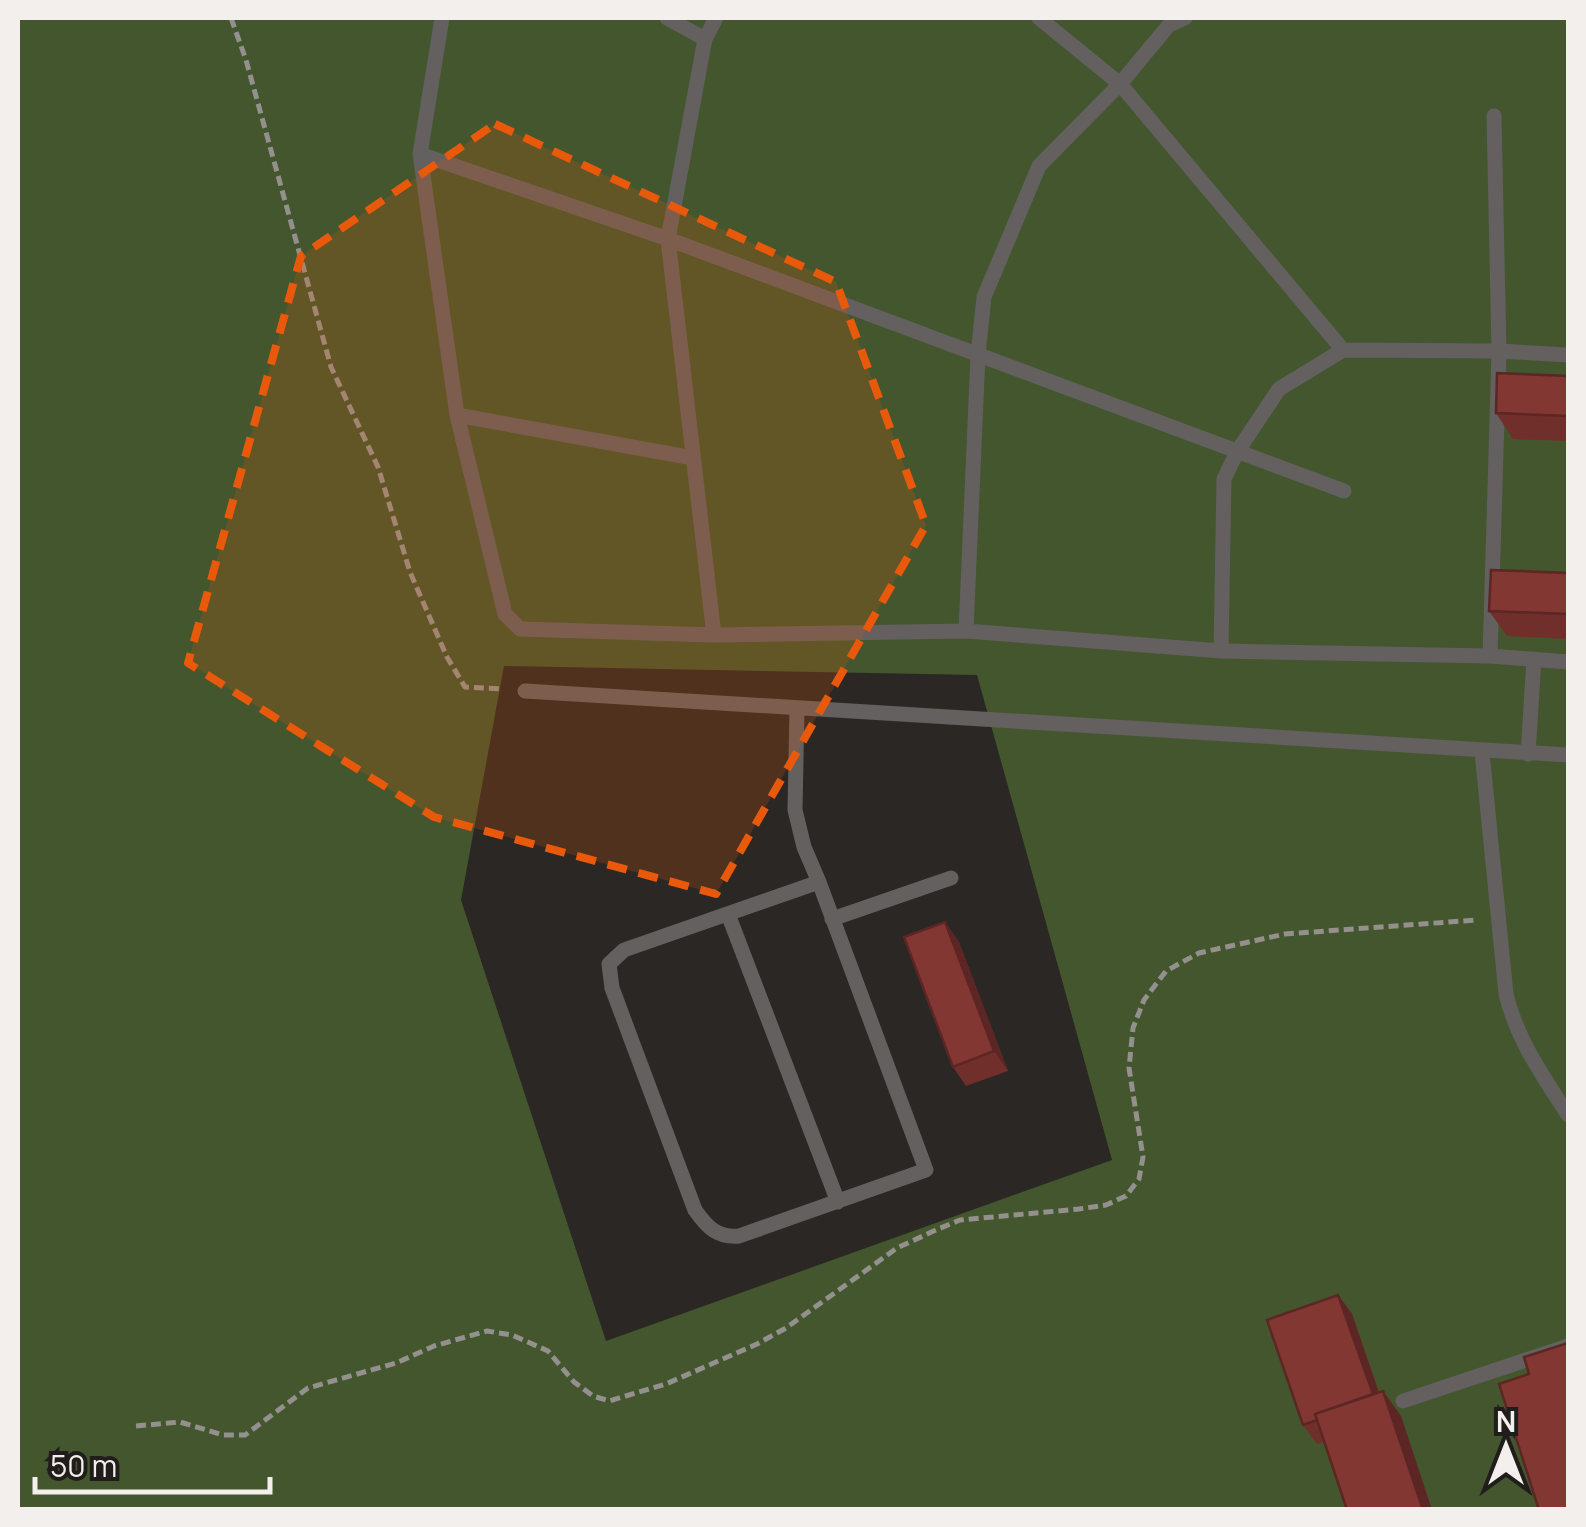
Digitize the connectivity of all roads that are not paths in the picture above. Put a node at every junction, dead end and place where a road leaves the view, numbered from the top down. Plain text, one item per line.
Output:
1 (442, 18) edge
2 (667, 18) edge
3 (716, 18) edge
4 (1039, 18) edge
5 (1186, 18) edge
6 (705, 38) junction
7 (1120, 84) junction
8 (1494, 116) dead end
9 (420, 154) junction
10 (668, 239) junction
11 (1343, 350) junction
12 (1500, 350) junction
13 (978, 355) junction
14 (1568, 355) edge
15 (457, 414) junction
16 (1237, 452) junction
17 (693, 458) junction
18 (1344, 491) dead end
19 (966, 631) junction
20 (714, 635) junction
21 (1220, 650) junction
22 (1490, 656) junction
23 (1534, 660) junction
24 (1568, 662) edge
25 (524, 691) road end
26 (797, 708) junction
27 (1482, 752) junction
28 (1528, 754) junction
29 (1568, 756) edge
30 (951, 878) dead end
31 (819, 882) junction
32 (728, 914) junction
33 (832, 919) junction
34 (1568, 1115) edge
35 (838, 1202) junction
36 (1568, 1346) edge
37 (1402, 1400) dead end

1 - 9 lane
2 - 6 lane
3 - 6 lane
4 - 7 lane
5 - 7 lane
6 - 10 lane
7 - 11 lane
7 - 13 lane
8 - 12 lane
9 - 10 lane
9 - 15 lane
10 - 13 lane
10 - 17 lane
11 - 12 lane
11 - 16 lane
12 - 14 lane
12 - 22 lane
13 - 16 lane
13 - 19 lane
15 - 17 lane
15 - 20 lane
16 - 18 lane
16 - 21 lane
17 - 20 lane
19 - 20 lane
19 - 21 lane
21 - 22 lane
22 - 23 lane
23 - 24 lane
23 - 28 lane
25 - 26 lane
26 - 27 lane
26 - 31 lane
27 - 28 lane
27 - 34 lane
28 - 29 lane
30 - 33 lane
31 - 32 lane
31 - 33 lane
32 - 35 lane
32 - 35 lane
33 - 35 lane
36 - 37 lane

